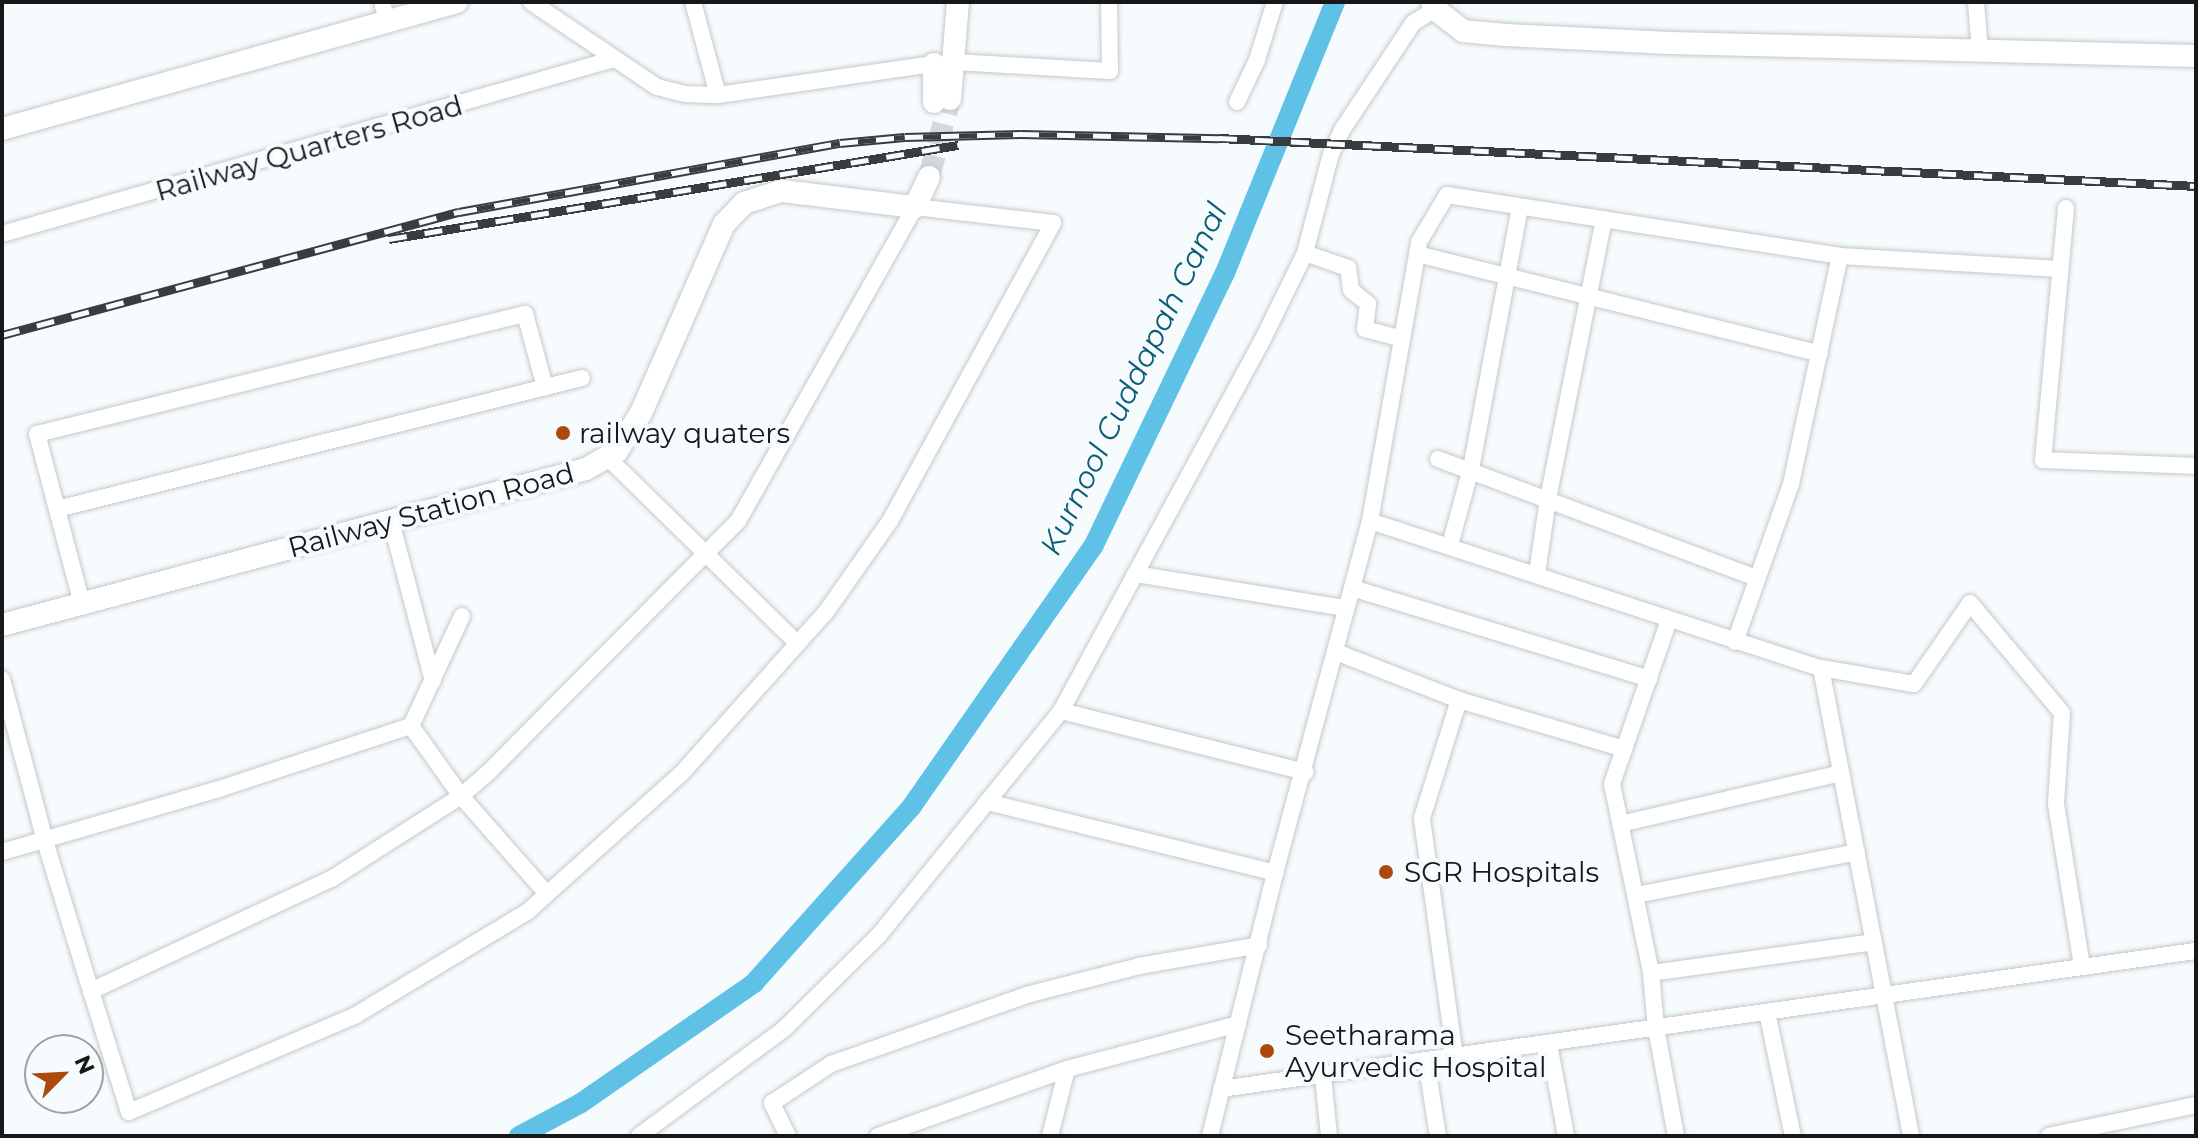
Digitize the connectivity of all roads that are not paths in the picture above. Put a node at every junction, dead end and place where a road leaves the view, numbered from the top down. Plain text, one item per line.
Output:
1 (457, 2) edge
2 (531, 2) edge
3 (693, 2) edge
4 (958, 2) edge
5 (1109, 2) edge
6 (1275, 2) edge
7 (1976, 2) edge
8 (1434, 5) edge
9 (385, 13) edge
10 (1980, 52) junction
11 (2196, 56) edge
12 (614, 59) junction
13 (944, 63) junction
14 (718, 95) junction
15 (942, 101) tunnel mouth
16 (1237, 102) dead end
17 (2, 129) edge
18 (922, 188) junction
19 (1520, 207) junction
20 (2066, 208) dead end
21 (1604, 220) junction
22 (2, 234) edge
23 (1305, 253) junction
24 (1417, 254) junction
25 (1840, 256) junction
26 (2060, 269) junction
27 (1507, 276) junction
28 (1589, 297) junction
29 (1402, 339) junction
30 (1820, 354) junction
31 (582, 378) dead end
32 (545, 387) junction
33 (607, 457) junction
34 (1438, 459) dead end
35 (2196, 466) edge
36 (1471, 469) junction
37 (1548, 499) junction
38 (57, 509) junction
39 (391, 521) junction
40 (1370, 521) junction
41 (1450, 545) junction
42 (706, 553) junction
43 (1537, 573) junction
44 (1135, 574) junction
45 (1757, 578) junction
46 (1352, 588) junction
47 (82, 604) junction
48 (1345, 608) junction
49 (462, 616) dead end
50 (1669, 620) junction
51 (2, 625) edge
52 (1735, 642) junction
53 (798, 644) junction
54 (1336, 652) junction
55 (1821, 668) junction
56 (2, 679) edge
57 (1649, 679) junction
58 (433, 681) junction
59 (1459, 700) junction
60 (1061, 711) junction
61 (411, 726) junction
62 (1624, 749) junction
63 (1305, 772) junction
64 (1841, 773) junction
65 (461, 796) junction
66 (987, 802) junction
67 (1620, 824) junction
68 (45, 841) junction
69 (2, 852) edge
70 (1857, 852) junction
71 (1275, 873) junction
72 (547, 894) junction
73 (1636, 895) junction
74 (1874, 942) junction
75 (1259, 945) junction
76 (2196, 951) edge
77 (2082, 967) junction
78 (1651, 973) junction
79 (91, 991) junction
80 (1884, 996) junction
81 (1767, 1012) junction
82 (1238, 1024) junction
83 (1656, 1028) junction
84 (1549, 1044) junction
85 (1455, 1057) junction
86 (1426, 1061) junction
87 (1067, 1069) junction
88 (1323, 1076) junction
89 (1221, 1089) junction
90 (2196, 1105) edge
91 (639, 1136) edge
92 (788, 1136) edge
93 (878, 1136) edge
94 (1050, 1136) edge
95 (1210, 1136) edge
96 (1329, 1136) edge
97 (1438, 1136) edge
98 (1566, 1136) edge
99 (1676, 1136) edge
100 (1793, 1136) edge
101 (1911, 1136) edge
102 (2049, 1136) edge

1 - 9 street
2 - 12 street
3 - 14 street
4 - 13 street
5 - 13 street
6 - 16 street
7 - 10 street
8 - 10 street
8 - 23 street
9 - 17 street
10 - 11 street
12 - 14 street
12 - 22 street, Railway Quarters Road
13 - 14 street
13 - 15 street
18 - 33 street, Railway Station Road
18 - 42 street
18 - 53 street
19 - 21 street
19 - 24 street
19 - 27 street
20 - 26 street
21 - 25 street
21 - 28 street
23 - 29 street
23 - 44 street
24 - 27 street
24 - 29 street
25 - 26 street
25 - 30 street
26 - 35 street
27 - 28 street
27 - 36 street
28 - 30 street
28 - 37 street
29 - 40 street
30 - 45 street
31 - 32 street
32 - 38 street
32 - 38 street
33 - 39 street, Railway Station Road
33 - 42 street
34 - 36 street
36 - 37 street
36 - 41 street
37 - 43 street
37 - 45 street
38 - 47 street
39 - 47 street, Railway Station Road
39 - 58 street
40 - 41 street
40 - 46 street
41 - 43 street
42 - 53 street
42 - 65 street
43 - 50 street
44 - 48 street
44 - 60 street
45 - 52 street
46 - 48 street
46 - 57 street
47 - 51 street, Railway Station Road
48 - 54 street
49 - 58 street
50 - 52 street
50 - 57 street
52 - 55 street
53 - 72 street
54 - 59 street
54 - 63 street
55 - 64 street
55 - 77 street
56 - 68 street
57 - 62 street
58 - 61 street
59 - 62 street
59 - 85 street
60 - 63 street
60 - 66 street
61 - 65 street
61 - 68 street
62 - 67 street
63 - 71 street
64 - 67 street
64 - 70 street
65 - 72 street
65 - 79 street
66 - 71 street
66 - 91 street
67 - 73 street
68 - 69 street
68 - 79 street
70 - 73 street
70 - 74 street
71 - 75 street
72 - 79 street
73 - 78 street
74 - 78 street
74 - 80 street
75 - 82 street
75 - 92 street
76 - 77 street
77 - 80 street
78 - 83 street
80 - 81 street
80 - 101 street
81 - 83 street
81 - 100 street
82 - 87 street
82 - 89 street
83 - 84 street
83 - 99 street
84 - 85 street
84 - 98 street
85 - 86 street
86 - 88 street
86 - 97 street
87 - 93 street
87 - 94 street
88 - 89 street
88 - 96 street
89 - 95 street
90 - 102 street

